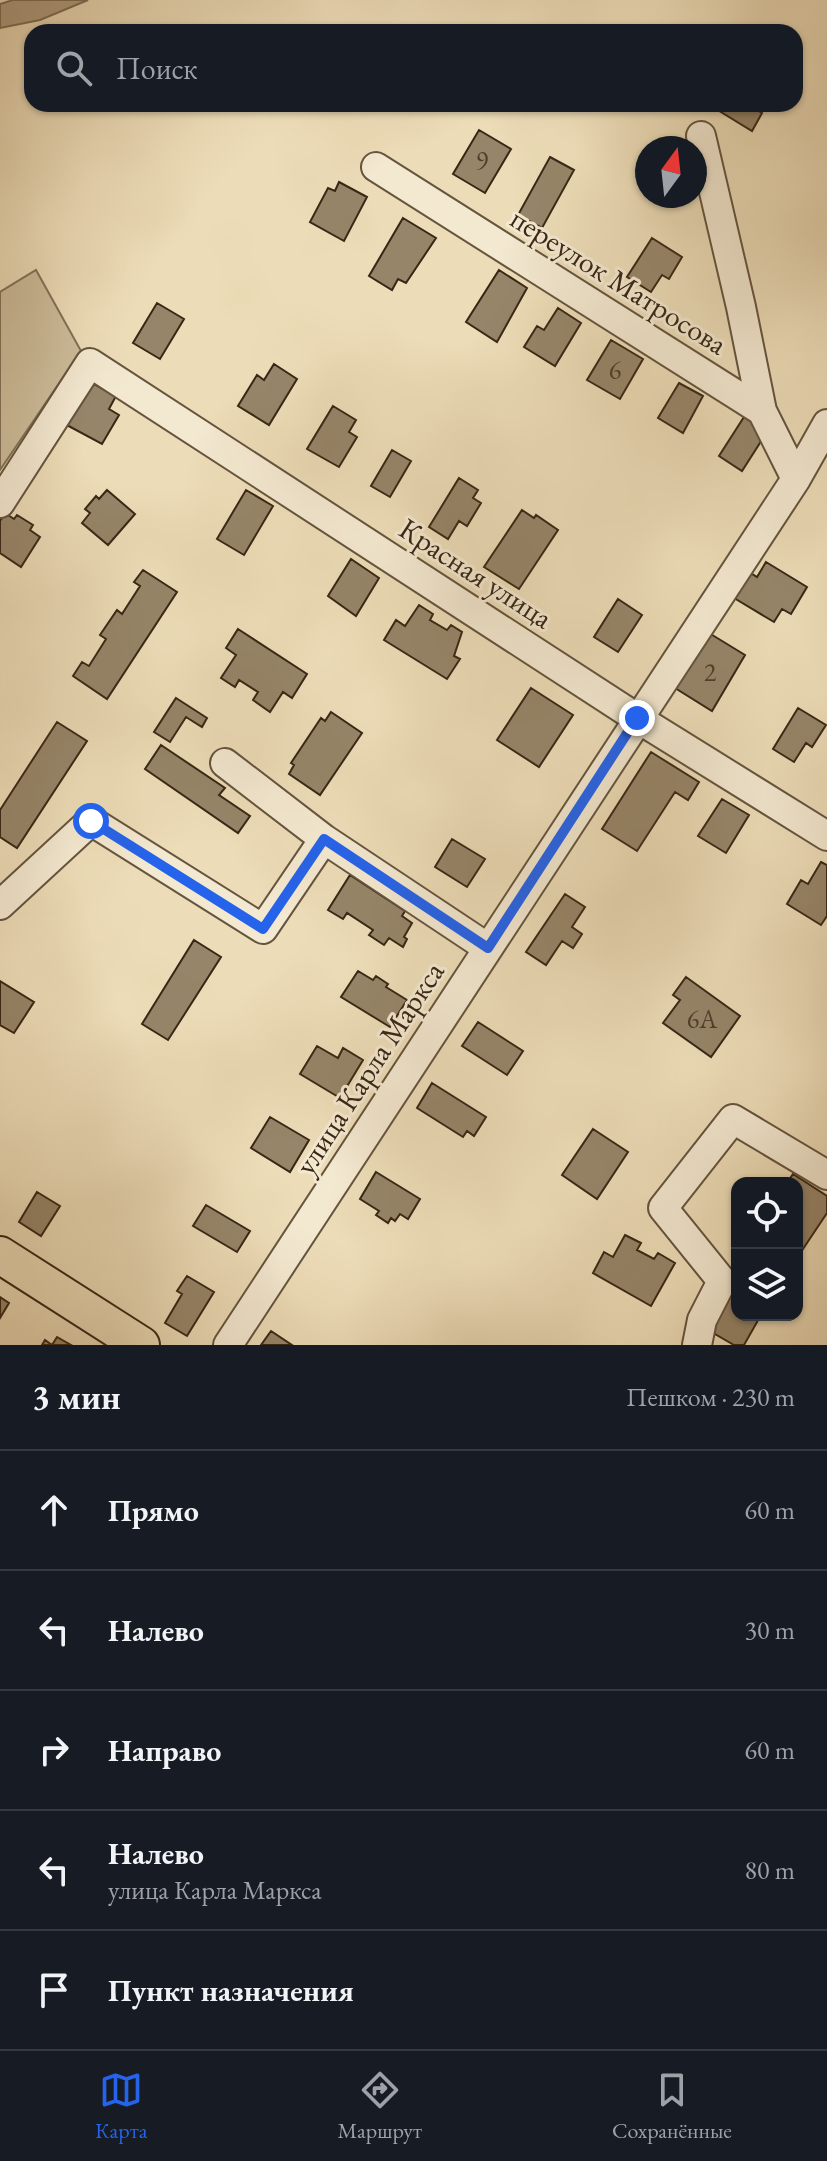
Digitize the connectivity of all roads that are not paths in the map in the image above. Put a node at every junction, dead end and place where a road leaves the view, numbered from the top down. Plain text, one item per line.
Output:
1 (707, 162) edge
2 (376, 167) dead end
3 (762, 411) junction
4 (827, 424) edge
5 (796, 479) junction
6 (0, 503) edge
7 (637, 718) junction
8 (225, 763) dead end
9 (827, 836) edge
10 (324, 839) junction
11 (0, 905) edge
12 (488, 948) junction
13 (827, 1175) edge
14 (0, 1255) edge
15 (141, 1345) edge
16 (228, 1345) edge
17 (697, 1345) edge

1 - 3 street
2 - 3 street, переулок Матросова
3 - 5 street
4 - 5 street, улица Карла Маркса
5 - 7 street, улица Карла Маркса
6 - 7 street, Красная улица
7 - 9 street, Красная улица
7 - 12 street, улица Карла Маркса
8 - 10 street
10 - 11 street
10 - 12 street
12 - 16 street, улица Карла Маркса
13 - 17 street
14 - 15 main road

